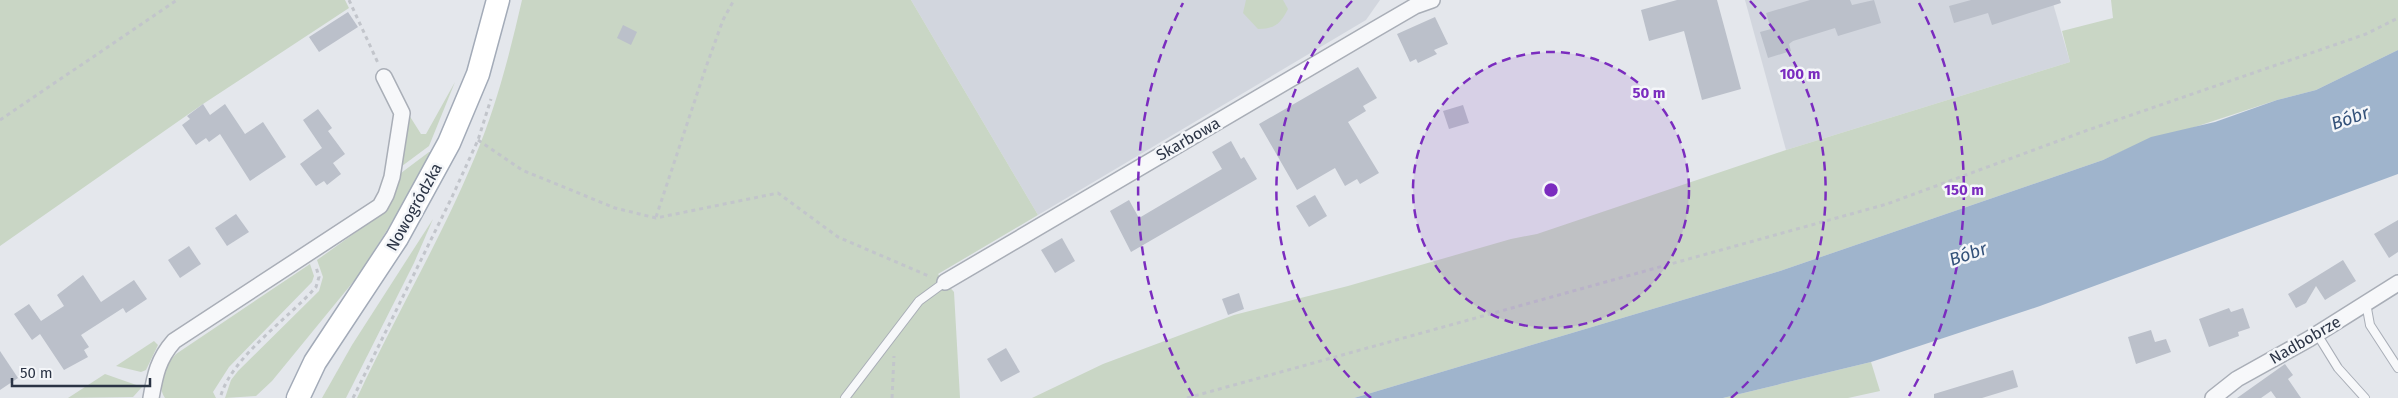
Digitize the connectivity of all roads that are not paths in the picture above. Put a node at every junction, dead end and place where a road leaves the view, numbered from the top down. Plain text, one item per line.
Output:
1 (498, 0) edge
2 (1432, 0) edge
3 (1415, 3) edge
4 (384, 77) road end
5 (945, 282) joint
6 (2398, 283) edge
7 (2366, 303) junction
8 (2317, 334) junction
9 (2398, 368) edge
10 (151, 398) edge
11 (298, 398) edge
12 (845, 398) edge
13 (2213, 398) edge
14 (2365, 398) edge

1 - 11 main road, Nowogródzka
2 - 3 street, Skarbowa
3 - 5 street, Skarbowa
4 - 10 street, Nowogródzka
5 - 12 lane
6 - 7 street, Nadbobrze
7 - 8 street, Nadbobrze
7 - 9 lane
8 - 13 street, Nadbobrze
8 - 14 lane

